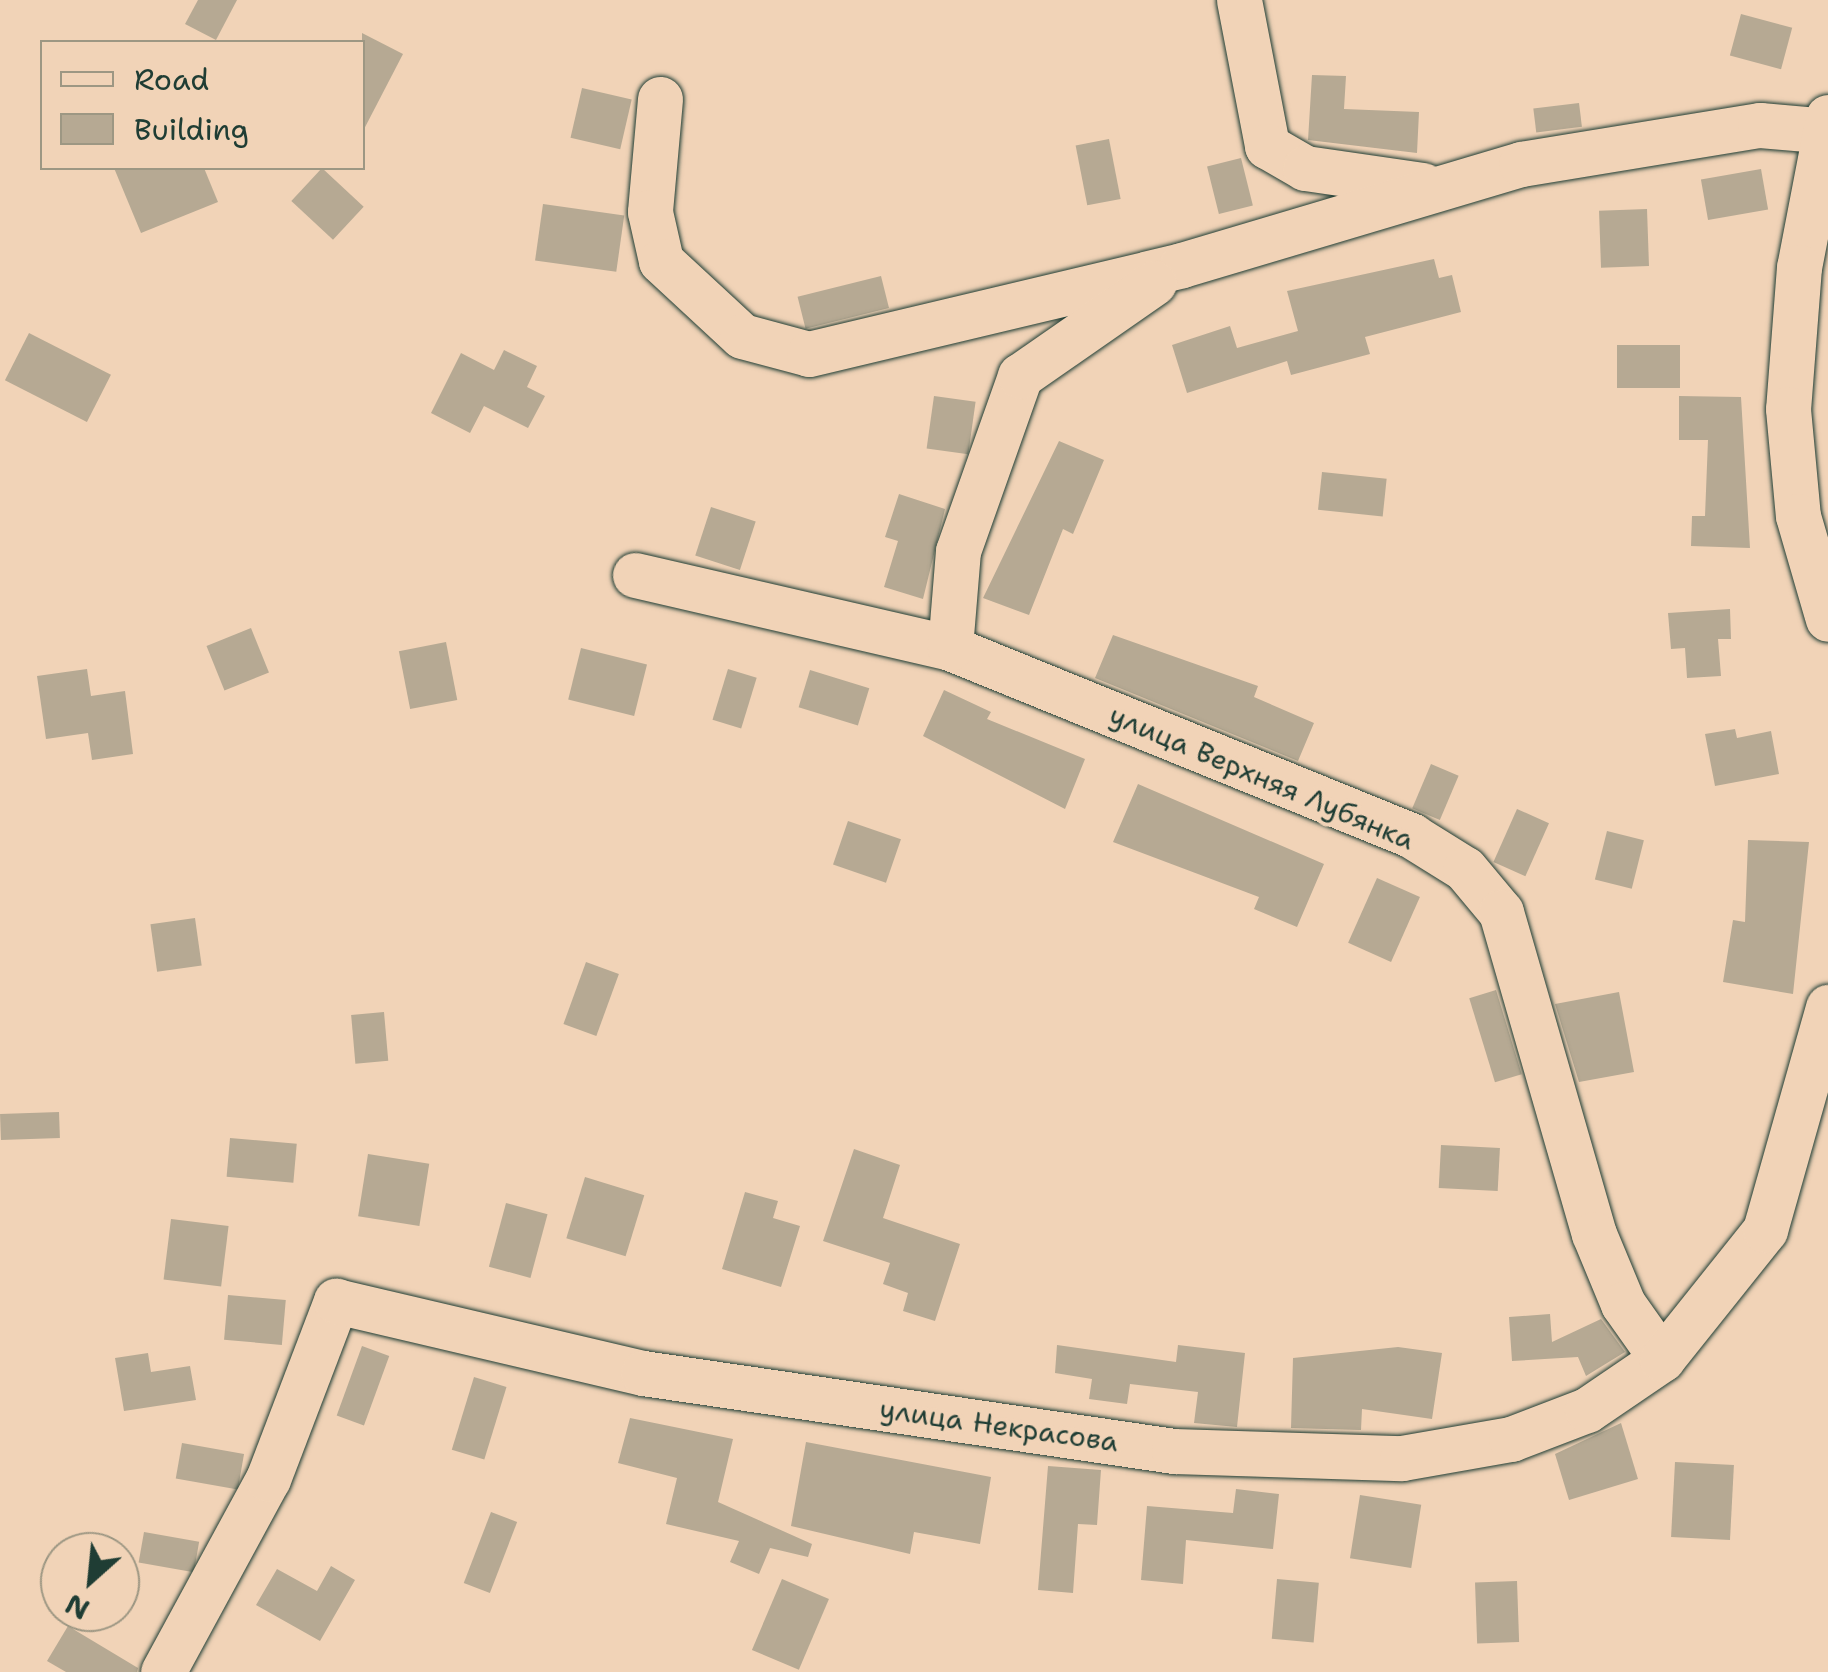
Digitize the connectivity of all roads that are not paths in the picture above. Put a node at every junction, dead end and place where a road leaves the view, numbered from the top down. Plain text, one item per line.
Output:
1 (1239, 0) edge
2 (660, 99) dead end
3 (1827, 126) edge
4 (1433, 187) junction
5 (1182, 265) junction
6 (636, 575) dead end
7 (1828, 619) edge
8 (950, 648) junction
9 (1826, 1021) edge
10 (1662, 1359) junction
11 (163, 1672) edge

1 - 4 street
2 - 5 street
3 - 4 street
3 - 7 street
4 - 5 street
5 - 8 street
6 - 8 street, улица Верхняя Лубянка
8 - 10 street, улица Верхняя Лубянка
9 - 10 street, улица Некрасова
10 - 11 street, улица Некрасова

